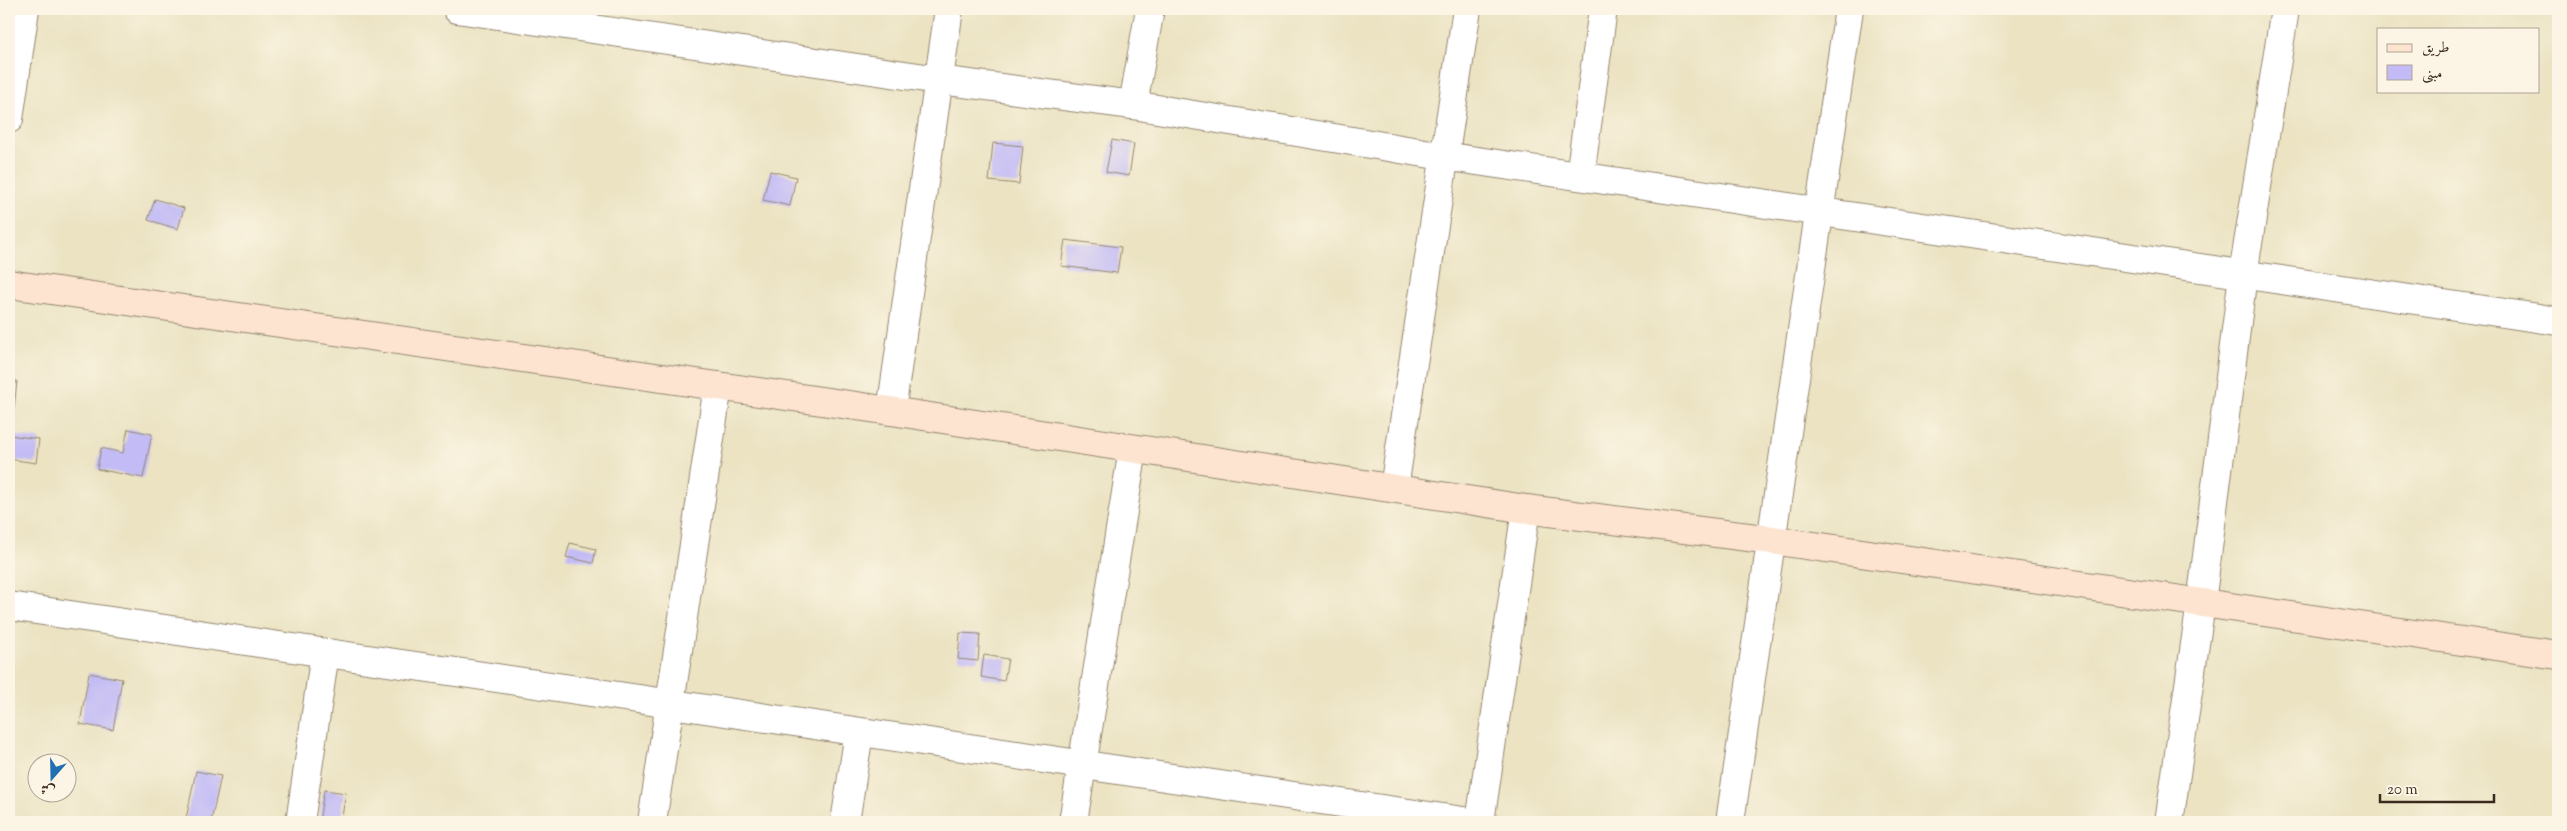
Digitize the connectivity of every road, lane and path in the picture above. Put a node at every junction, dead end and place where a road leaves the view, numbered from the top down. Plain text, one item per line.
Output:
1 (25, 9) edge
2 (457, 9) edge
3 (949, 9) edge
4 (1150, 9) edge
5 (1466, 9) edge
6 (1603, 9) edge
7 (1849, 9) edge
8 (2284, 9) edge
9 (939, 80) junction
10 (1134, 105) junction
11 (9, 119) edge
12 (1443, 156) junction
13 (1580, 176) junction
14 (1820, 211) junction
15 (2243, 275) junction
16 (9, 284) edge
17 (2558, 320) edge
18 (718, 386) junction
19 (891, 410) junction
20 (1133, 449) junction
21 (1394, 488) junction
22 (1526, 509) junction
23 (1772, 540) junction
24 (2201, 603) junction
25 (9, 606) edge
26 (325, 653) junction
27 (2558, 654) edge
28 (670, 705) junction
29 (859, 733) junction
30 (1082, 766) junction
31 (300, 822) edge
32 (652, 822) edge
33 (845, 822) edge
34 (1073, 822) edge
35 (1470, 822) edge
36 (1480, 822) edge
37 (1730, 822) edge
38 (2169, 822) edge

1 - 11 street
2 - 9 street
3 - 9 street
4 - 10 street
5 - 12 street
6 - 13 street
7 - 14 street
8 - 15 street
9 - 10 street
9 - 19 street
10 - 12 street
12 - 13 street
12 - 21 street
13 - 14 street
14 - 15 street
14 - 23 street
15 - 17 street
15 - 24 street
16 - 18 street
18 - 19 street
18 - 28 street
19 - 20 street
20 - 21 street
20 - 30 street
21 - 22 street
22 - 23 street
22 - 36 street
23 - 24 street
23 - 37 street
24 - 27 street
24 - 38 street
25 - 26 street
26 - 28 street
26 - 31 street
28 - 29 street
28 - 32 street
29 - 30 street
29 - 33 street
30 - 34 street
30 - 35 street

